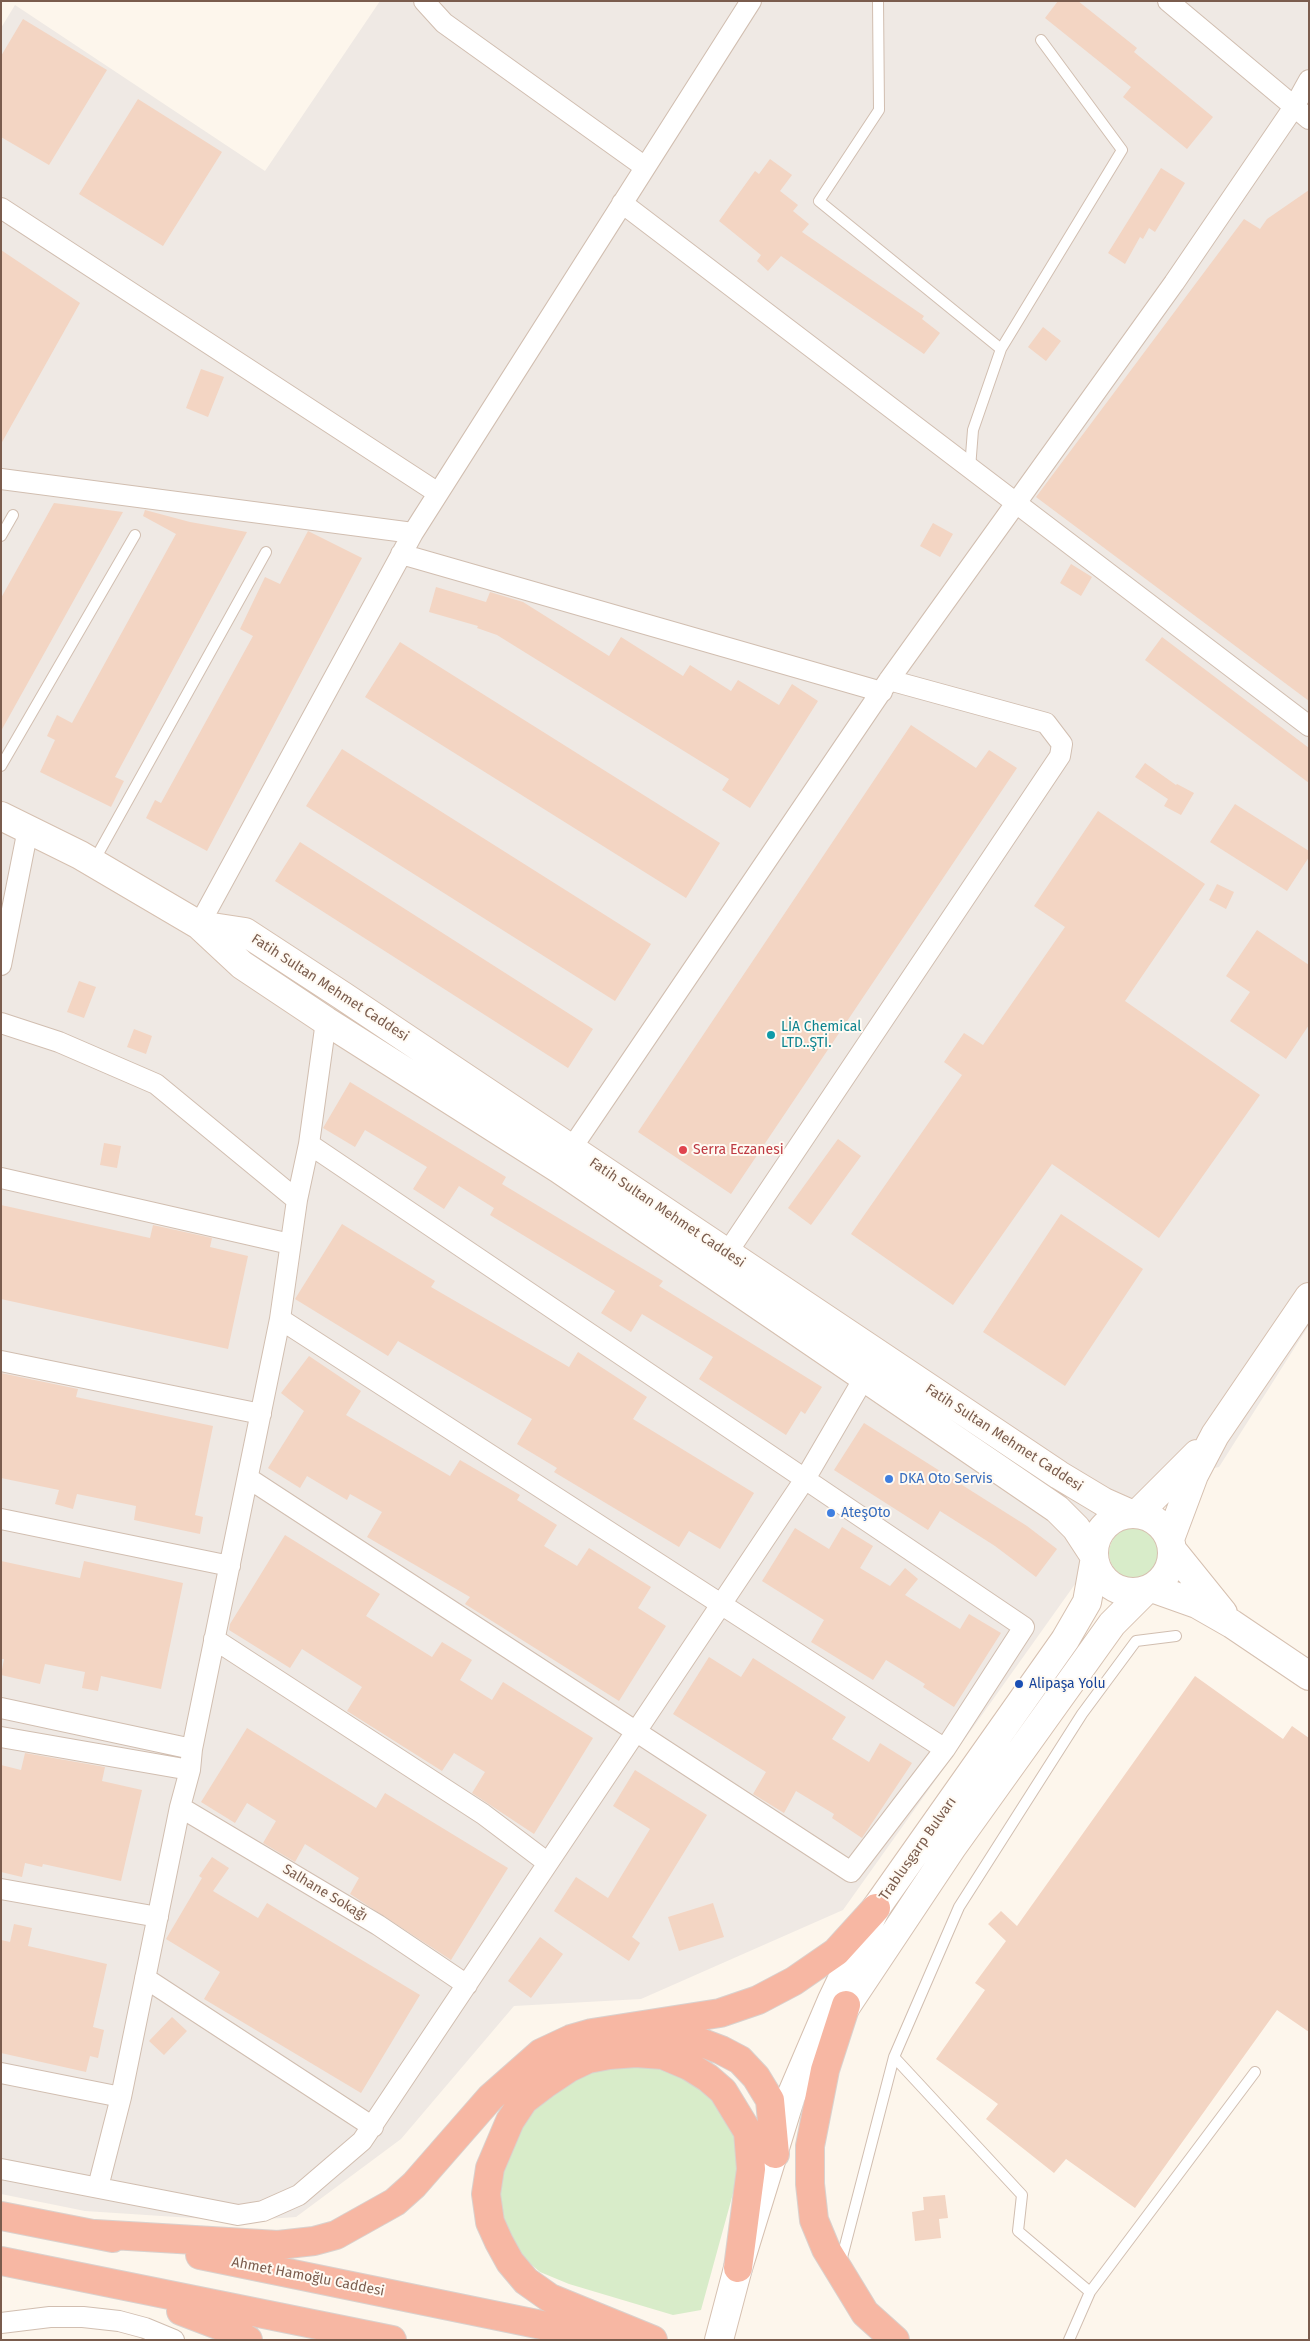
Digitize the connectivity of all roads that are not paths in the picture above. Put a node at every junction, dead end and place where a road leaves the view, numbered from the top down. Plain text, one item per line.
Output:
1 (424, 1) edge
2 (751, 1) edge
3 (878, 1) edge
4 (1168, 1) edge
5 (1041, 40) dead end
6 (1309, 80) edge
7 (1301, 113) edge
8 (645, 167) junction
9 (622, 203) junction
10 (1, 208) edge
11 (1001, 349) junction
12 (970, 469) junction
13 (1, 479) edge
14 (438, 493) junction
15 (1015, 503) junction
16 (13, 515) dead end
17 (413, 533) junction
18 (135, 535) dead end
19 (1, 536) edge
20 (266, 552) dead end
21 (401, 554) junction
22 (886, 686) junction
23 (1309, 726) edge
24 (1, 766) edge
25 (1, 816) edge
26 (28, 829) junction
27 (92, 864) junction
28 (199, 925) junction
29 (1, 965) edge
30 (343, 996) junction
31 (326, 1021) junction
32 (1, 1023) edge
33 (309, 1144) junction
34 (565, 1159) junction
35 (1, 1178) edge
36 (297, 1200) junction
37 (290, 1244) junction
38 (727, 1253) junction
39 (1309, 1297) edge
40 (280, 1319) junction
41 (878, 1354) junction
42 (1, 1361) edge
43 (864, 1378) junction
44 (260, 1414) junction
45 (1216, 1435) junction
46 (248, 1478) junction
47 (805, 1479) junction
48 (1134, 1514) junction
49 (1, 1519) edge
50 (1171, 1545) junction
51 (1094, 1559) junction
52 (230, 1566) junction
53 (1148, 1590) junction
54 (721, 1604) junction
55 (1232, 1624) junction
56 (1176, 1636) dead end
57 (214, 1640) junction
58 (1309, 1676) edge
59 (1, 1708) edge
60 (636, 1732) junction
61 (1, 1737) edge
62 (192, 1749) junction
63 (945, 1749) junction
64 (190, 1770) junction
65 (180, 1807) junction
66 (548, 1863) junction
67 (1, 1889) edge
68 (876, 1908) junction
69 (158, 1917) junction
70 (145, 1978) junction
71 (467, 1985) junction
72 (846, 2005) junction
73 (619, 2028) junction
74 (894, 2057) junction
75 (1255, 2072) dead end
76 (1, 2073) edge
77 (121, 2097) junction
78 (373, 2127) junction
79 (775, 2154) junction
80 (1, 2169) edge
81 (98, 2187) junction
82 (1, 2216) edge
83 (96, 2234) junction
84 (1, 2262) edge
85 (738, 2268) junction
86 (839, 2271) junction
87 (53, 2272) junction
88 (1090, 2292) junction
89 (1, 2323) edge
90 (163, 2338) edge
91 (248, 2340) edge
92 (392, 2340) edge
93 (615, 2340) edge
94 (653, 2340) edge
95 (719, 2340) edge
96 (894, 2340) edge
97 (1069, 2340) edge

1 - 8 street
2 - 8 street
3 - 11 lane
4 - 7 street
5 - 11 lane
6 - 7 street
7 - 15 street
8 - 9 street
9 - 12 street
9 - 14 street
10 - 14 street
11 - 12 lane
12 - 15 street
13 - 17 street
14 - 17 street
15 - 22 street
15 - 23 street
16 - 19 lane
17 - 21 street
18 - 24 lane
20 - 27 lane
21 - 22 street
21 - 28 street
22 - 34 street
22 - 38 street
25 - 26 main road, Fatih Sultan Mehmet Caddesi
26 - 27 main road, Fatih Sultan Mehmet Caddesi
26 - 29 street
27 - 28 main road, Fatih Sultan Mehmet Caddesi
28 - 30 main road, Fatih Sultan Mehmet Caddesi
28 - 31 main road, Fatih Sultan Mehmet Caddesi
30 - 31 main road
30 - 34 main road, Fatih Sultan Mehmet Caddesi
31 - 33 street
31 - 34 main road, Fatih Sultan Mehmet Caddesi
32 - 36 street
33 - 36 street
33 - 47 street
34 - 38 main road, Fatih Sultan Mehmet Caddesi
34 - 43 main road, Fatih Sultan Mehmet Caddesi
35 - 37 street
36 - 37 street
37 - 40 street
38 - 41 main road, Fatih Sultan Mehmet Caddesi
39 - 45 main road
40 - 44 street
40 - 54 street
41 - 43 main road
41 - 48 main road, Fatih Sultan Mehmet Caddesi
42 - 44 street
43 - 47 street
43 - 51 main road, Fatih Sultan Mehmet Caddesi
44 - 46 street
45 - 48 main road
45 - 50 main road
46 - 52 street
46 - 60 street
47 - 54 street
47 - 63 street
48 - 50 main road
48 - 51 main road
49 - 52 street
50 - 53 main road
50 - 55 main road
51 - 53 main road
51 - 68 main road, Trablusgarp Bulvarı
52 - 57 street
53 - 55 main road
53 - 72 main road, Trablusgarp Bulvarı
54 - 60 street
54 - 63 street
55 - 58 main road
56 - 74 lane
57 - 62 street
57 - 66 street
59 - 62 street
60 - 63 street
60 - 66 street
61 - 64 street
62 - 64 street
64 - 65 street
65 - 69 street
65 - 71 street, Salhane Sokağı
66 - 71 street
67 - 69 street
68 - 73 highway
68 - 79 main road, Trablusgarp Bulvarı
69 - 70 street
70 - 77 street
70 - 78 street
71 - 78 street
72 - 79 main road, Trablusgarp Bulvarı
72 - 86 highway
73 - 79 highway
73 - 83 highway
74 - 86 lane
74 - 88 lane
75 - 88 lane
76 - 77 street
77 - 81 street
78 - 81 street
79 - 85 main road, Trablusgarp Bulvarı
80 - 81 street
82 - 83 highway, Ahmet Hamoğlu Caddesi
83 - 93 highway, Ahmet Hamoğlu Caddesi
84 - 87 highway
85 - 94 highway
85 - 95 main road, Trablusgarp Bulvarı
86 - 96 highway
87 - 91 highway
87 - 92 highway
88 - 97 lane
89 - 90 street

